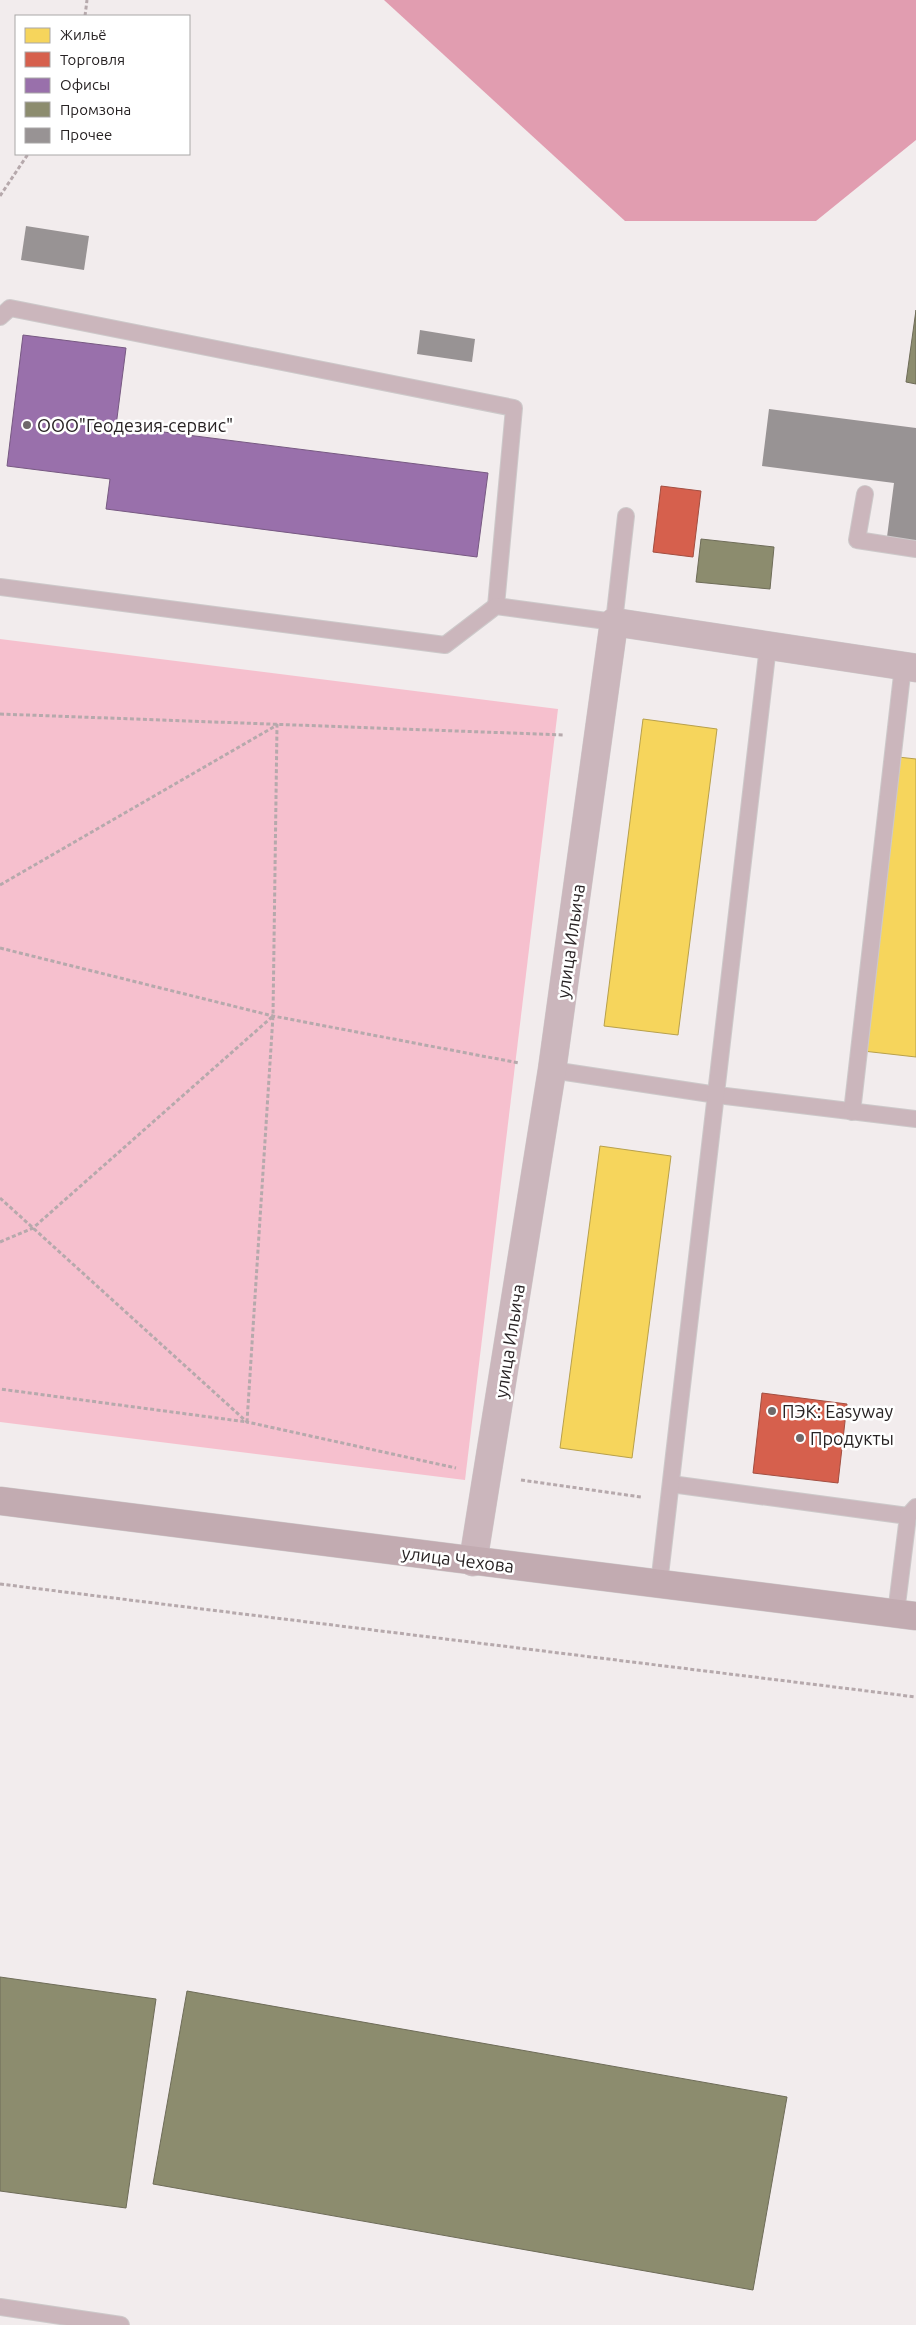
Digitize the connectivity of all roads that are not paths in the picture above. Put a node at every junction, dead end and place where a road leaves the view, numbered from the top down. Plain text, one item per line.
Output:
1 (0, 317) edge
2 (865, 494) dead end
3 (626, 516) dead end
4 (916, 550) edge
5 (0, 587) edge
6 (496, 606) junction
7 (614, 622) junction
8 (768, 646) junction
9 (910, 667) edge
10 (552, 1070) junction
11 (717, 1095) junction
12 (852, 1112) junction
13 (916, 1119) edge
14 (671, 1484) junction
15 (0, 1501) edge
16 (912, 1512) edge
17 (473, 1562) junction
18 (659, 1584) junction
19 (906, 1614) edge
20 (0, 2307) edge
21 (121, 2325) edge

1 - 6 lane
2 - 4 lane
3 - 7 lane
5 - 6 lane
6 - 7 lane
7 - 8 street
7 - 10 street, улица Ильича
8 - 9 street
8 - 11 lane
9 - 12 lane
10 - 11 lane
10 - 17 street, улица Ильича
11 - 12 lane
11 - 14 lane
12 - 13 lane
14 - 16 lane
14 - 18 lane
15 - 17 main road, улица Чехова
16 - 19 lane
17 - 18 main road, улица Чехова
18 - 19 main road, улица Чехова
20 - 21 lane

